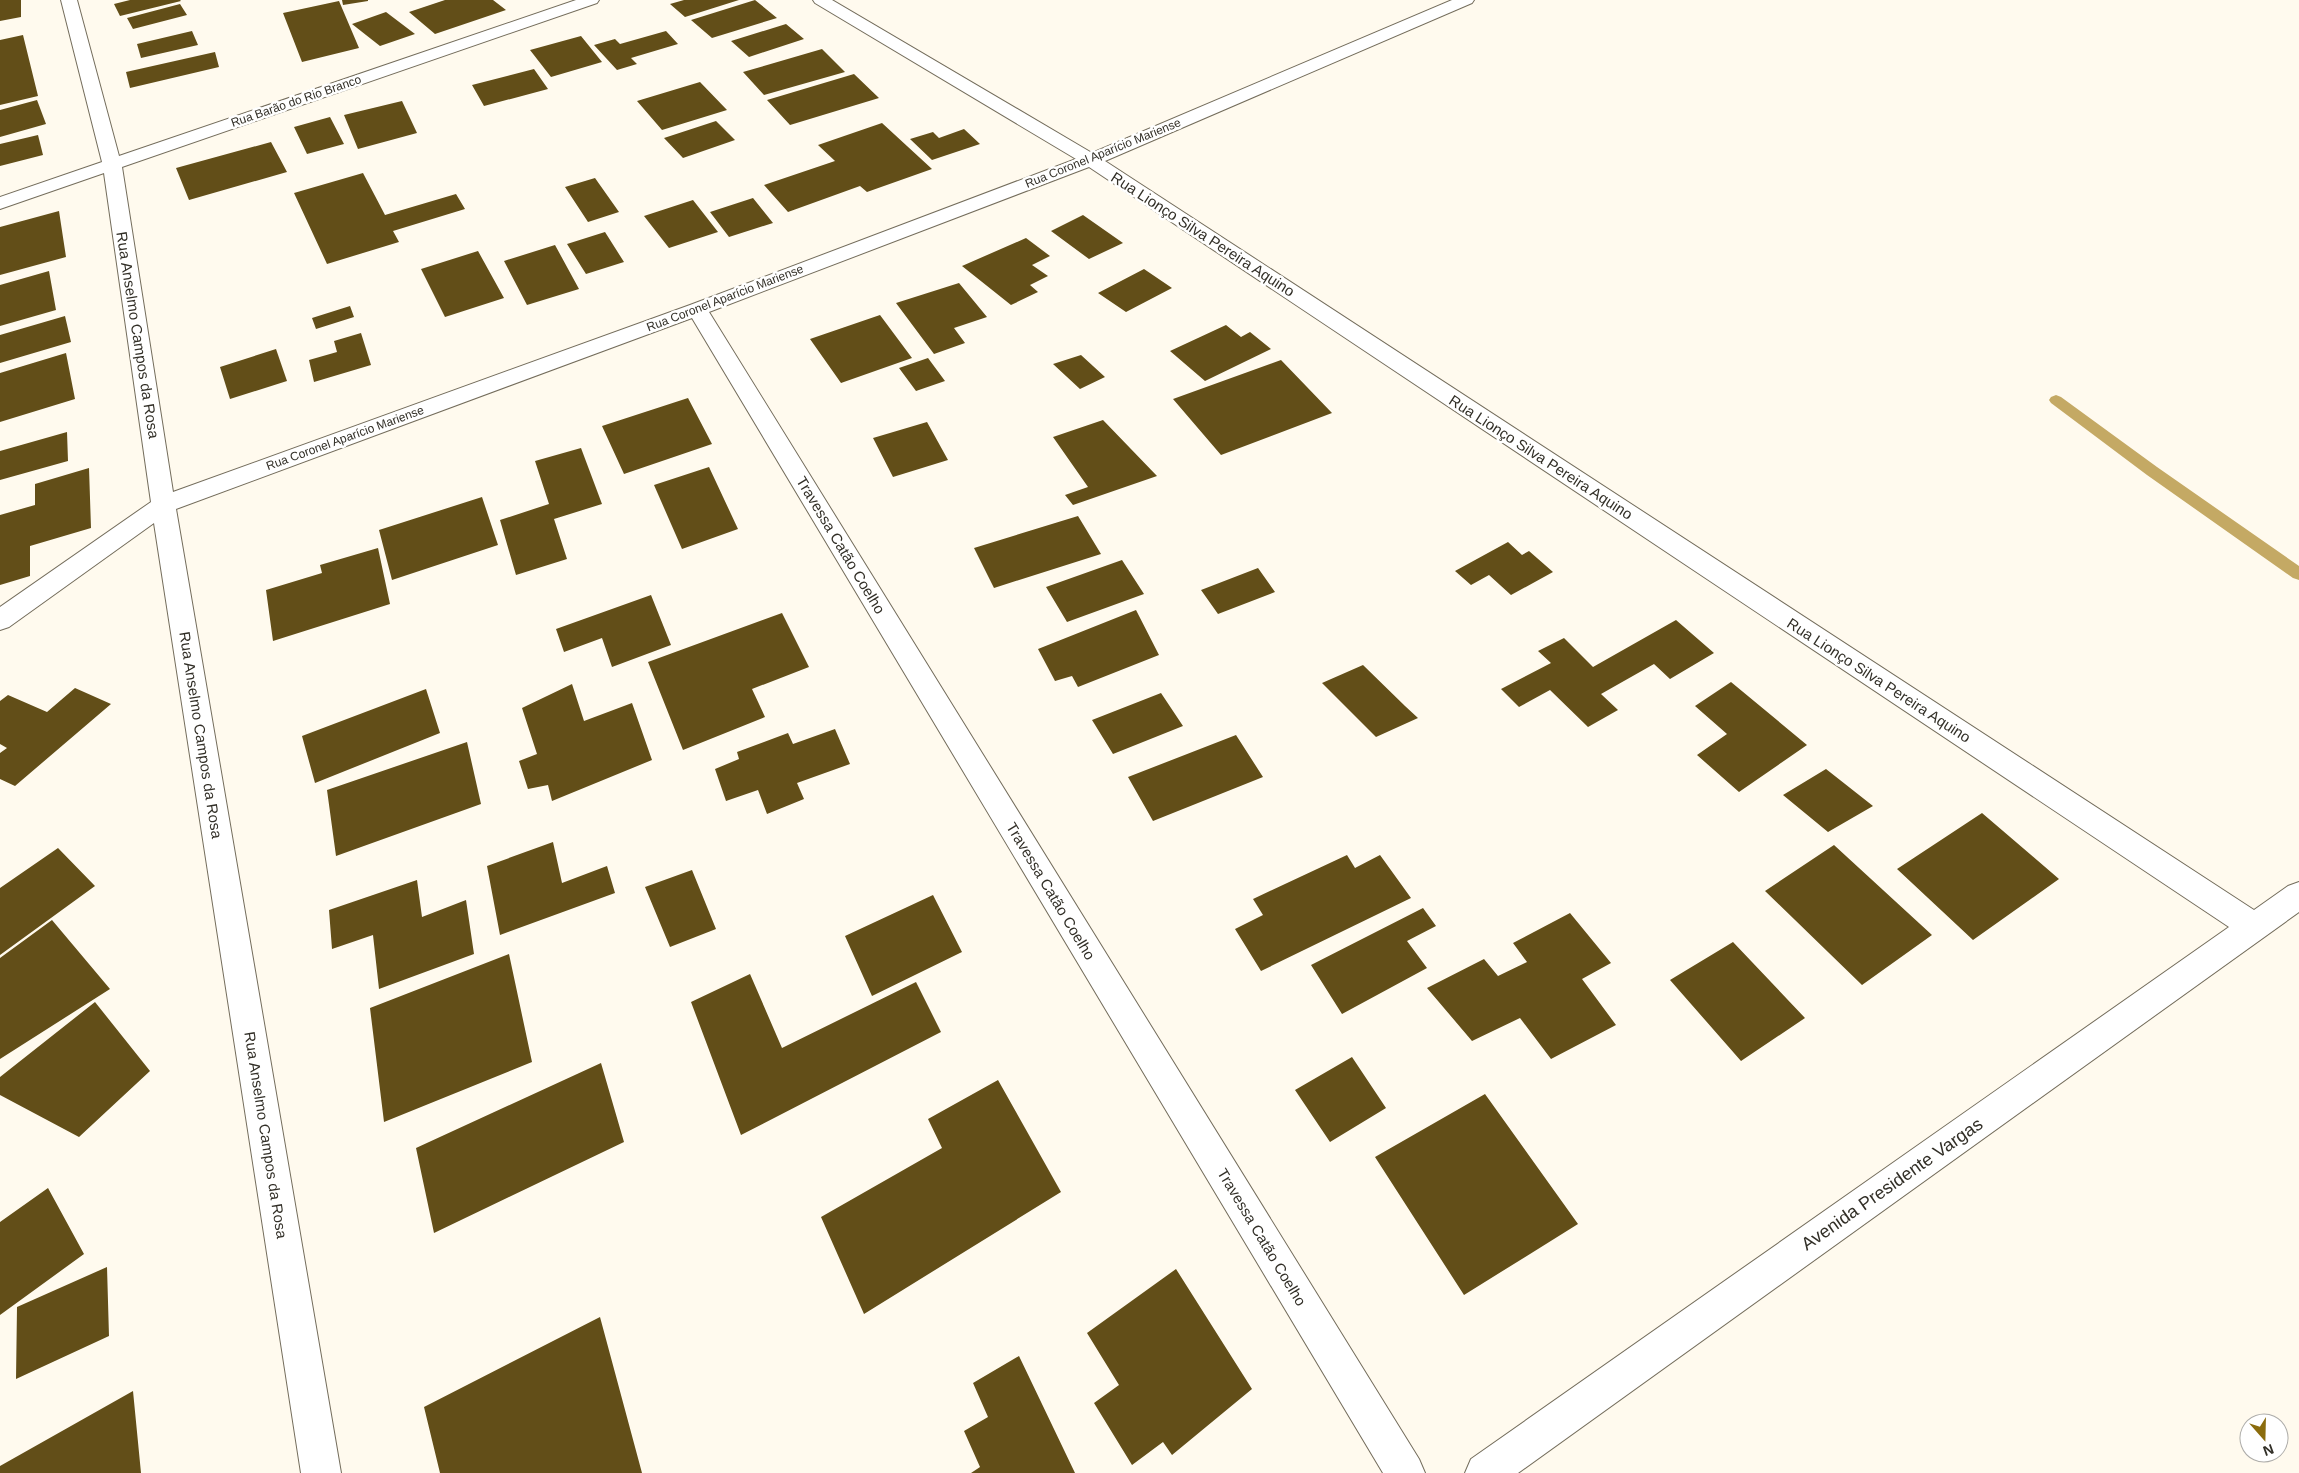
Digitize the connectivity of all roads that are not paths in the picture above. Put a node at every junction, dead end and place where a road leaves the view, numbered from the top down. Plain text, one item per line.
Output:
1 (70, 0) edge
2 (592, 0) edge
3 (821, 0) edge
4 (1455, 1) edge
5 (1091, 160) junction
6 (112, 164) junction
7 (0, 203) edge
8 (697, 309) junction
9 (163, 505) junction
10 (0, 620) edge
11 (2299, 895) edge
12 (2253, 926) junction
13 (321, 1473) edge
14 (1405, 1473) edge
15 (1485, 1473) edge

1 - 6 street, Rua Anselmo Campos da Rosa
2 - 6 street, Rua Barão do Rio Branco
3 - 5 street, Rua Lionço Silva Pereira Aquino
4 - 5 street, Rua Coronel Aparício Mariense
5 - 8 street, Rua Coronel Aparício Mariense
5 - 12 street, Rua Lionço Silva Pereira Aquino
6 - 7 street, Rua Barão do Rio Branco
6 - 9 street, Rua Anselmo Campos da Rosa
8 - 9 street, Rua Coronel Aparício Mariense
8 - 14 street, Travessa Catão Coelho
9 - 10 street, Rua Coronel Aparício Mariense
9 - 13 street, Rua Anselmo Campos da Rosa
11 - 12 street, Avenida Presidente Vargas
12 - 15 street, Avenida Presidente Vargas

